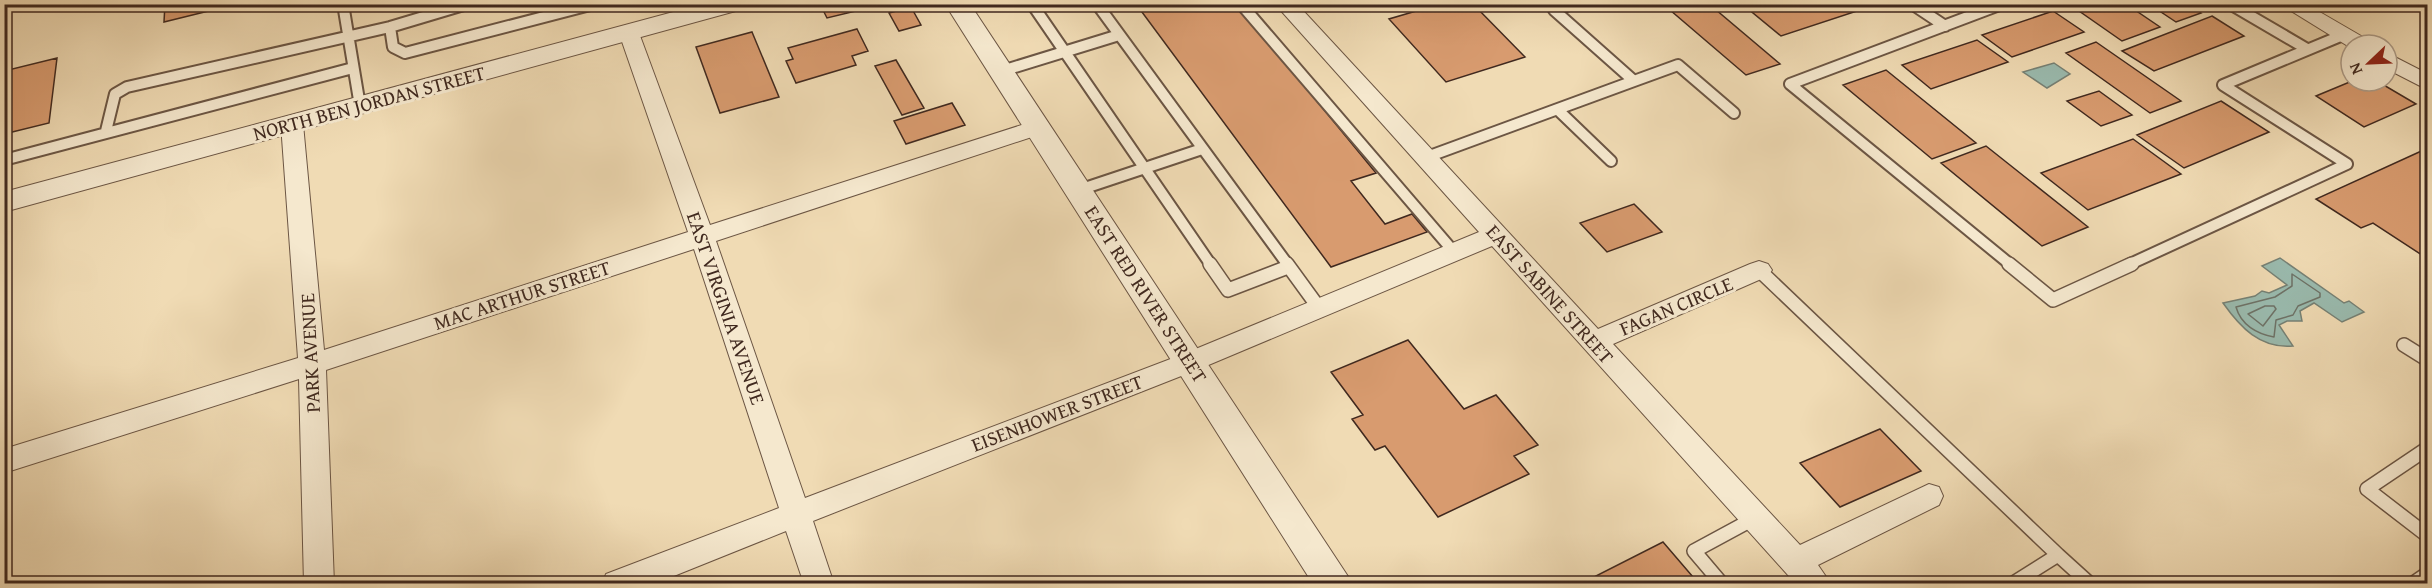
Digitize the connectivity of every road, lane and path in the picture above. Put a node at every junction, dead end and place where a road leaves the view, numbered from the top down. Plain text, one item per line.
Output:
1 (343, 4) edge
2 (467, 4) edge
3 (594, 4) edge
4 (957, 4) edge
5 (1032, 4) edge
6 (1097, 4) edge
7 (1241, 4) edge
8 (1285, 4) edge
9 (1572, 4) edge
10 (1912, 4) edge
11 (2002, 4) edge
12 (2230, 4) edge
13 (2290, 4) edge
14 (729, 5) edge
15 (1944, 26) junction
16 (390, 27) junction
17 (629, 33) junction
18 (2340, 33) edge
19 (348, 35) junction
20 (1119, 35) junction
21 (2339, 37) edge
22 (2307, 49) junction
23 (1064, 51) junction
24 (2399, 67) edge
25 (353, 68) junction
26 (1002, 71) junction
27 (1635, 81) junction
28 (2427, 83) edge
29 (360, 106) junction
30 (1558, 110) junction
31 (1734, 112) dead end
32 (292, 124) junction
33 (1039, 127) junction
34 (106, 131) junction
35 (1202, 149) junction
36 (1427, 157) junction
37 (4, 160) edge
38 (1611, 161) dead end
39 (1144, 168) junction
40 (1079, 190) junction
41 (4, 202) edge
42 (1495, 234) junction
43 (702, 236) junction
44 (1454, 252) junction
45 (1288, 267) junction
46 (1759, 270) joint
47 (1319, 308) junction
48 (1593, 342) junction
49 (2404, 345) dead end
50 (2427, 360) edge
51 (1190, 362) junction
52 (312, 364) junction
53 (2427, 448) edge
54 (4, 461) edge
55 (1929, 496) dead end
56 (794, 514) junction
57 (1755, 518) junction
58 (2427, 536) edge
59 (2058, 555) junction
60 (1795, 561) junction
61 (2427, 573) edge
62 (319, 584) edge
63 (617, 584) edge
64 (819, 584) edge
65 (1334, 584) edge
66 (1722, 584) edge
67 (1816, 584) edge
68 (2012, 584) edge
69 (2090, 584) edge
70 (2412, 584) edge

1 - 19 lane
2 - 16 lane
3 - 16 lane
4 - 26 street, EAST RED RIVER STREET
5 - 23 lane
6 - 20 lane
7 - 44 lane
8 - 36 street, EAST SABINE STREET
9 - 27 lane
10 - 15 lane
11 - 15 lane
12 - 22 lane
13 - 18 street
14 - 17 street, NORTH BEN JORDAN STREET
15 - 22 lane
16 - 19 lane
17 - 29 street, NORTH BEN JORDAN STREET
17 - 43 street, EAST VIRGINIA AVENUE
19 - 25 lane
19 - 34 lane
20 - 23 lane
20 - 35 lane
21 - 22 lane
23 - 26 lane
23 - 39 lane
24 - 28 street
25 - 29 lane
25 - 34 lane
26 - 33 street, EAST RED RIVER STREET
27 - 30 lane
27 - 31 lane
29 - 32 street, NORTH BEN JORDAN STREET
30 - 36 lane
30 - 38 lane
32 - 41 street, NORTH BEN JORDAN STREET
32 - 52 street, PARK AVENUE
33 - 40 street, EAST RED RIVER STREET
33 - 43 street, MAC ARTHUR STREET
34 - 37 lane
35 - 39 lane
35 - 45 lane
36 - 42 street, EAST SABINE STREET
39 - 40 lane
39 - 45 lane
40 - 51 street, EAST RED RIVER STREET
42 - 44 street, EISENHOWER STREET
42 - 48 street, EAST SABINE STREET
43 - 52 street, MAC ARTHUR STREET
43 - 56 street, EAST VIRGINIA AVENUE
44 - 47 street, EISENHOWER STREET
45 - 47 lane
46 - 48 street, FAGAN CIRCLE
46 - 59 lane
47 - 51 street, EISENHOWER STREET
48 - 57 street, EAST SABINE STREET
49 - 50 lane
51 - 56 street, EISENHOWER STREET
51 - 65 street, EAST RED RIVER STREET
52 - 54 street, MAC ARTHUR STREET
52 - 62 street, PARK AVENUE
53 - 58 lane
55 - 60 street
56 - 63 street, EISENHOWER STREET
56 - 64 street, EAST VIRGINIA AVENUE
57 - 60 street, EAST SABINE STREET
57 - 66 lane
59 - 68 lane
59 - 69 lane
60 - 67 street, EAST SABINE STREET
61 - 70 lane

